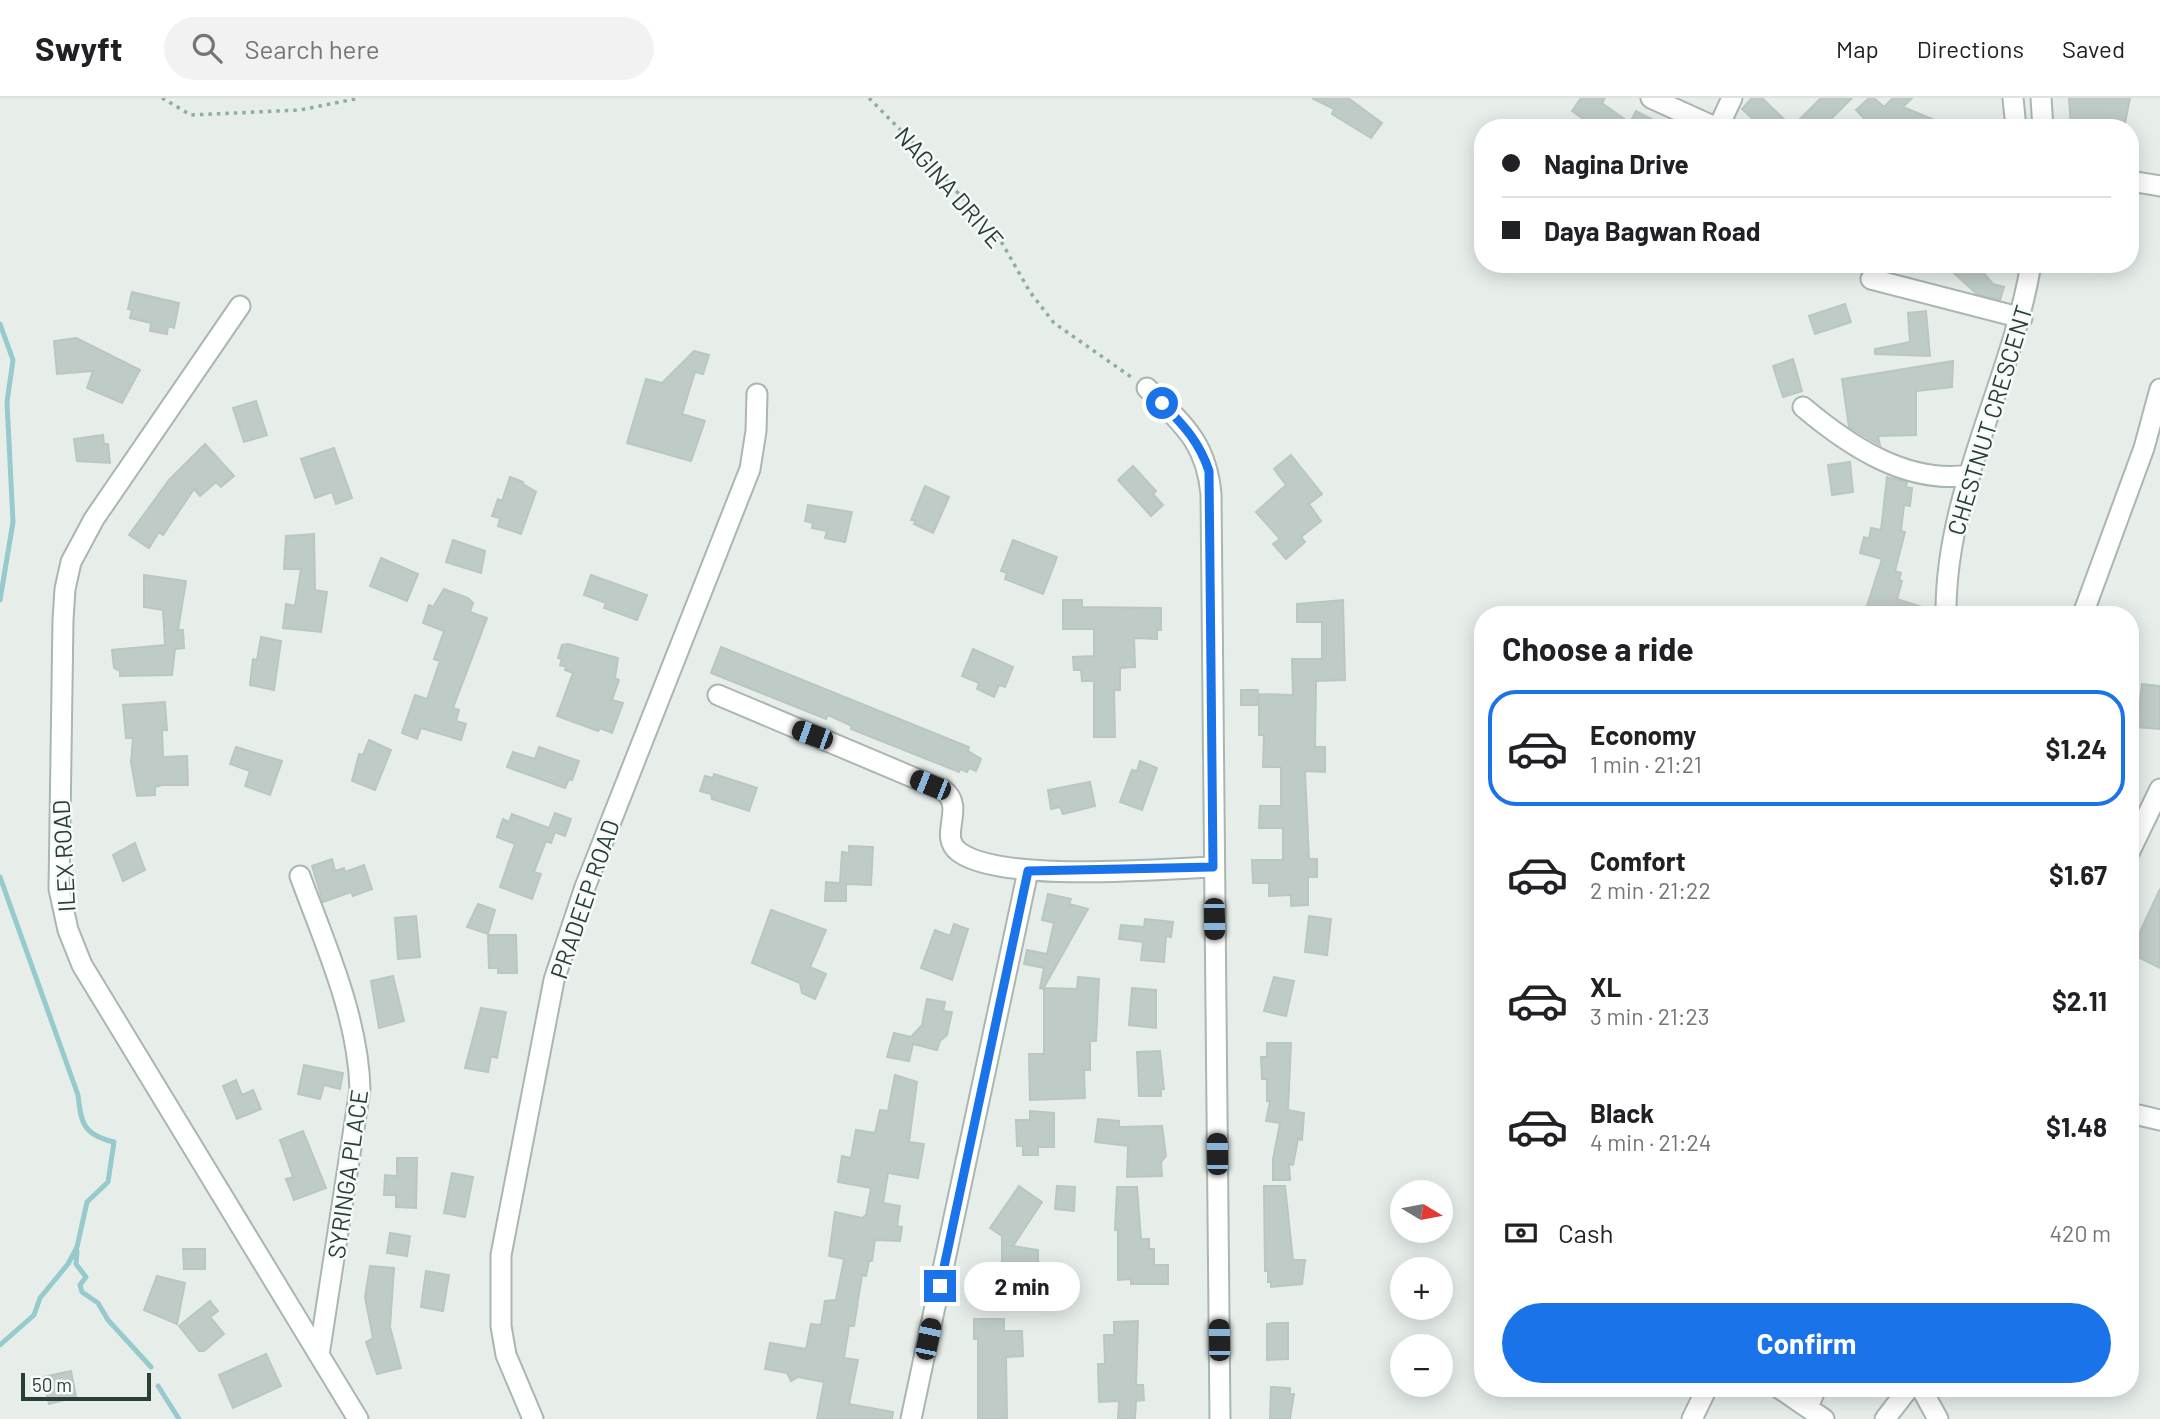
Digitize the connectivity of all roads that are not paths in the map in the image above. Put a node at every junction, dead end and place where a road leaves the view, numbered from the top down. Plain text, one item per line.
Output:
1 (1651, 98) edge
2 (1732, 98) edge
3 (2013, 98) edge
4 (2040, 98) edge
5 (1697, 119) edge
6 (1722, 119) edge
7 (2015, 119) edge
8 (2042, 119) edge
9 (2139, 182) edge
10 (2160, 186) edge
11 (2030, 273) edge
12 (1871, 279) dead end
13 (240, 306) dead end
14 (2022, 318) junction
15 (1147, 388) road end
16 (2160, 389) edge
17 (757, 394) dead end
18 (1803, 407) dead end
19 (1970, 475) junction
20 (1948, 606) edge
21 (2086, 606) edge
22 (718, 695) dead end
23 (2160, 789) edge
24 (2139, 832) edge
25 (1213, 867) junction
26 (1028, 871) junction
27 (300, 876) dead end
28 (2139, 1115) edge
29 (2160, 1120) edge
30 (319, 1355) junction
31 (1703, 1397) edge
32 (1792, 1397) edge
33 (1902, 1397) edge
34 (1927, 1397) edge
35 (1816, 1413) edge
36 (358, 1419) edge
37 (533, 1419) edge
38 (911, 1419) edge
39 (1220, 1419) edge
40 (1692, 1419) edge
41 (1885, 1419) edge
42 (1938, 1419) edge

1 - 5 street
2 - 6 street
3 - 7 street
4 - 8 street
9 - 10 street
11 - 14 street, CHESTNUT CRESCENT
12 - 14 street
13 - 30 street, ILEX ROAD
14 - 19 street, CHESTNUT CRESCENT
15 - 25 street
16 - 21 street
17 - 37 street, PRADEEP ROAD
18 - 19 street
19 - 20 street, CHESTNUT CRESCENT
22 - 26 street
23 - 24 street
25 - 26 street
25 - 39 street
26 - 38 street
27 - 30 street, SYRINGA PLACE
28 - 29 street
30 - 36 street, ILEX ROAD
31 - 40 street
32 - 35 street
33 - 41 street
34 - 42 street

